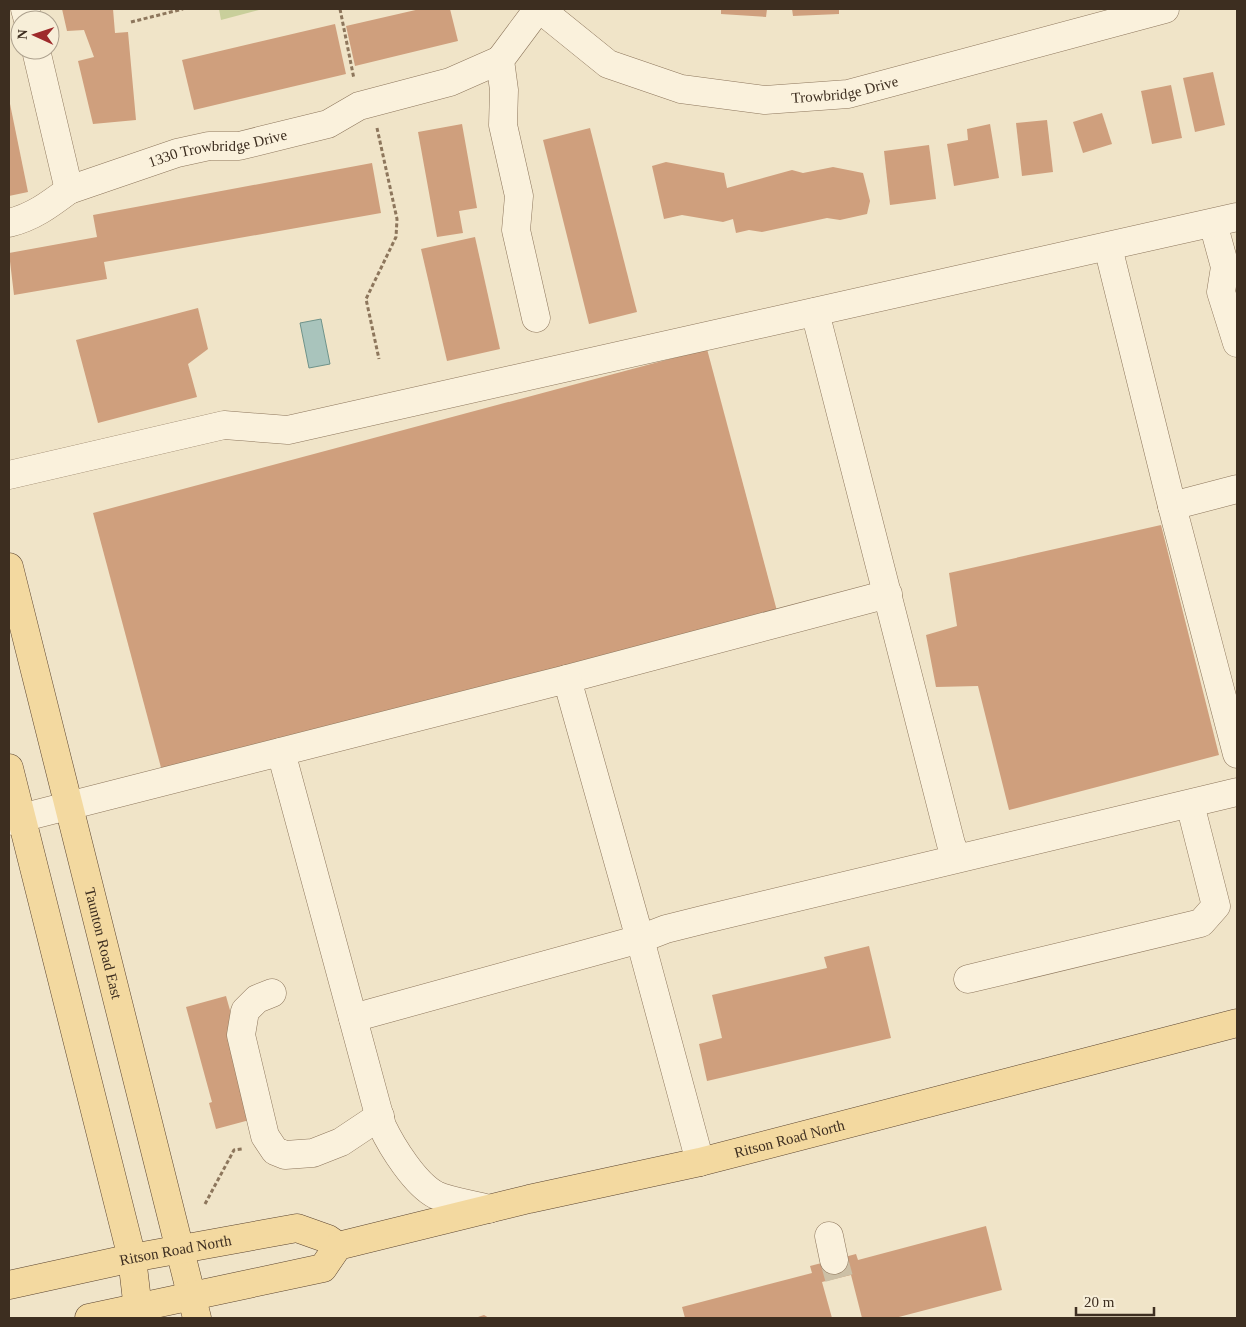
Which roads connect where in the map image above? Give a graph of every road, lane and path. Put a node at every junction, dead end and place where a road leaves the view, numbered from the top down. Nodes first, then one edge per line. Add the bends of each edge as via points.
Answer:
1 (183, 9) edge
2 (340, 9) edge
3 (539, 9) edge
4 (1165, 9) edge
5 (1138, 12) edge
6 (131, 22) dead end
7 (38, 60) edge
8 (500, 60) junction
9 (365, 104) junction
10 (69, 190) junction
11 (1225, 220) edge
12 (9, 223) edge
13 (1108, 247) junction
14 (815, 312) junction
15 (536, 318) dead end
16 (1237, 343) edge
17 (379, 359) dead end
18 (9, 475) edge
19 (1237, 489) edge
20 (1172, 506) junction
21 (9, 566) edge
22 (888, 594) junction
23 (567, 680) junction
24 (281, 752) junction
25 (1237, 754) edge
26 (9, 768) edge
27 (1237, 792) edge
28 (1190, 804) junction
29 (68, 807) junction
30 (15, 819) edge
31 (957, 858) junction
32 (640, 939) junction
33 (968, 979) dead end
34 (272, 992) dead end
35 (353, 1018) junction
36 (1237, 1023) edge
37 (381, 1121) junction
38 (271, 1144) junction
39 (700, 1162) junction
40 (205, 1204) dead end
41 (489, 1209) junction
42 (338, 1246) junction
43 (179, 1249) junction
44 (132, 1258) junction
45 (9, 1285) edge
46 (194, 1308) edge
47 (138, 1313) edge
48 (89, 1318) edge

1 - 6 path
2 - 9 path
3 - 5 street, Trowbridge Drive via 608,64 681,89 765,100 848,94
3 - 8 street, 1330 Trowbridge Drive
4 - 5 street, Trowbridge Drive
7 - 10 street
8 - 9 street, 1330 Trowbridge Drive via 450,82
8 - 15 street via 504,90 503,125 519,196 516,230
9 - 10 street, 1330 Trowbridge Drive via 328,124 239,146 209,146 177,153
9 - 17 path via 398,218 396,237 366,299
10 - 12 street, 1330 Trowbridge Drive via 43,210
11 - 13 street
11 - 16 street via 1226,267 1221,292
13 - 14 street
13 - 20 street
14 - 18 street via 288,430 224,425
14 - 22 street
19 - 20 street
20 - 25 street
21 - 29 main road, Taunton Road East
22 - 23 street
22 - 31 street
23 - 24 street
23 - 32 street
24 - 29 street
24 - 35 street
26 - 30 main road
27 - 28 street
28 - 31 street
28 - 33 street via 1216,906 1201,923
29 - 30 street
29 - 43 main road, Taunton Road East
30 - 44 main road
31 - 32 street via 666,929
32 - 35 street
32 - 39 street
34 - 38 street via 245,1010 241,1035 265,1136
35 - 37 street
36 - 39 main road, Ritson Road North
37 - 38 street via 341,1142 313,1152 285,1155 275,1151
37 - 41 street via 393,1149 435,1194
38 - 40 path via 234,1150
39 - 41 main road, Ritson Road North
41 - 42 main road, Ritson Road North
42 - 43 main road, Ritson Road North via 297,1228
42 - 46 main road via 323,1268
43 - 44 main road, Ritson Road North
43 - 46 main road, Taunton Road East
44 - 45 main road, Ritson Road North
44 - 47 main road
46 - 47 main road
47 - 48 main road

